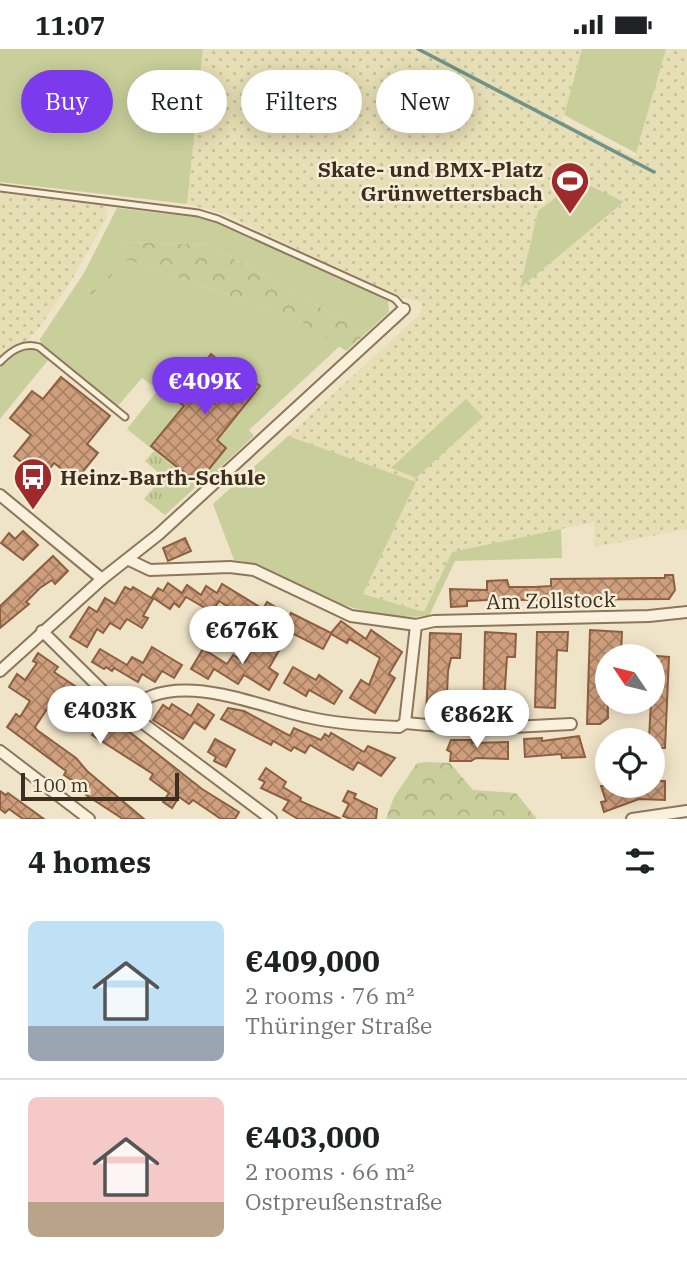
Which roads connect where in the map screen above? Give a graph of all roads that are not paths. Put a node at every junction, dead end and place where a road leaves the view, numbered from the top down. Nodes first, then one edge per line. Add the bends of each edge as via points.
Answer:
1 (0, 188) edge
2 (404, 309) joint
3 (0, 362) edge
4 (125, 417) dead end
5 (0, 495) edge
6 (129, 560) junction
7 (102, 579) junction
8 (687, 612) edge
9 (416, 625) junction
10 (42, 631) junction
11 (0, 671) edge
12 (127, 712) junction
13 (405, 723) junction
14 (571, 724) dead end
15 (0, 751) edge
16 (687, 811) edge
17 (89, 819) edge
18 (271, 819) edge
19 (632, 819) edge

1 - 2 lane via 198,213 395,299
2 - 6 street
3 - 4 lane via 20,347 39,347
5 - 7 street
6 - 7 street
6 - 9 street, Am Zollstock via 150,570 230,567 254,571 351,616
7 - 10 street
8 - 9 street, Am Zollstock
9 - 13 street
10 - 11 street
10 - 12 street
12 - 13 street via 155,695 202,691 351,725 399,727
12 - 18 street
13 - 14 street via 474,729
15 - 17 street
16 - 19 street

